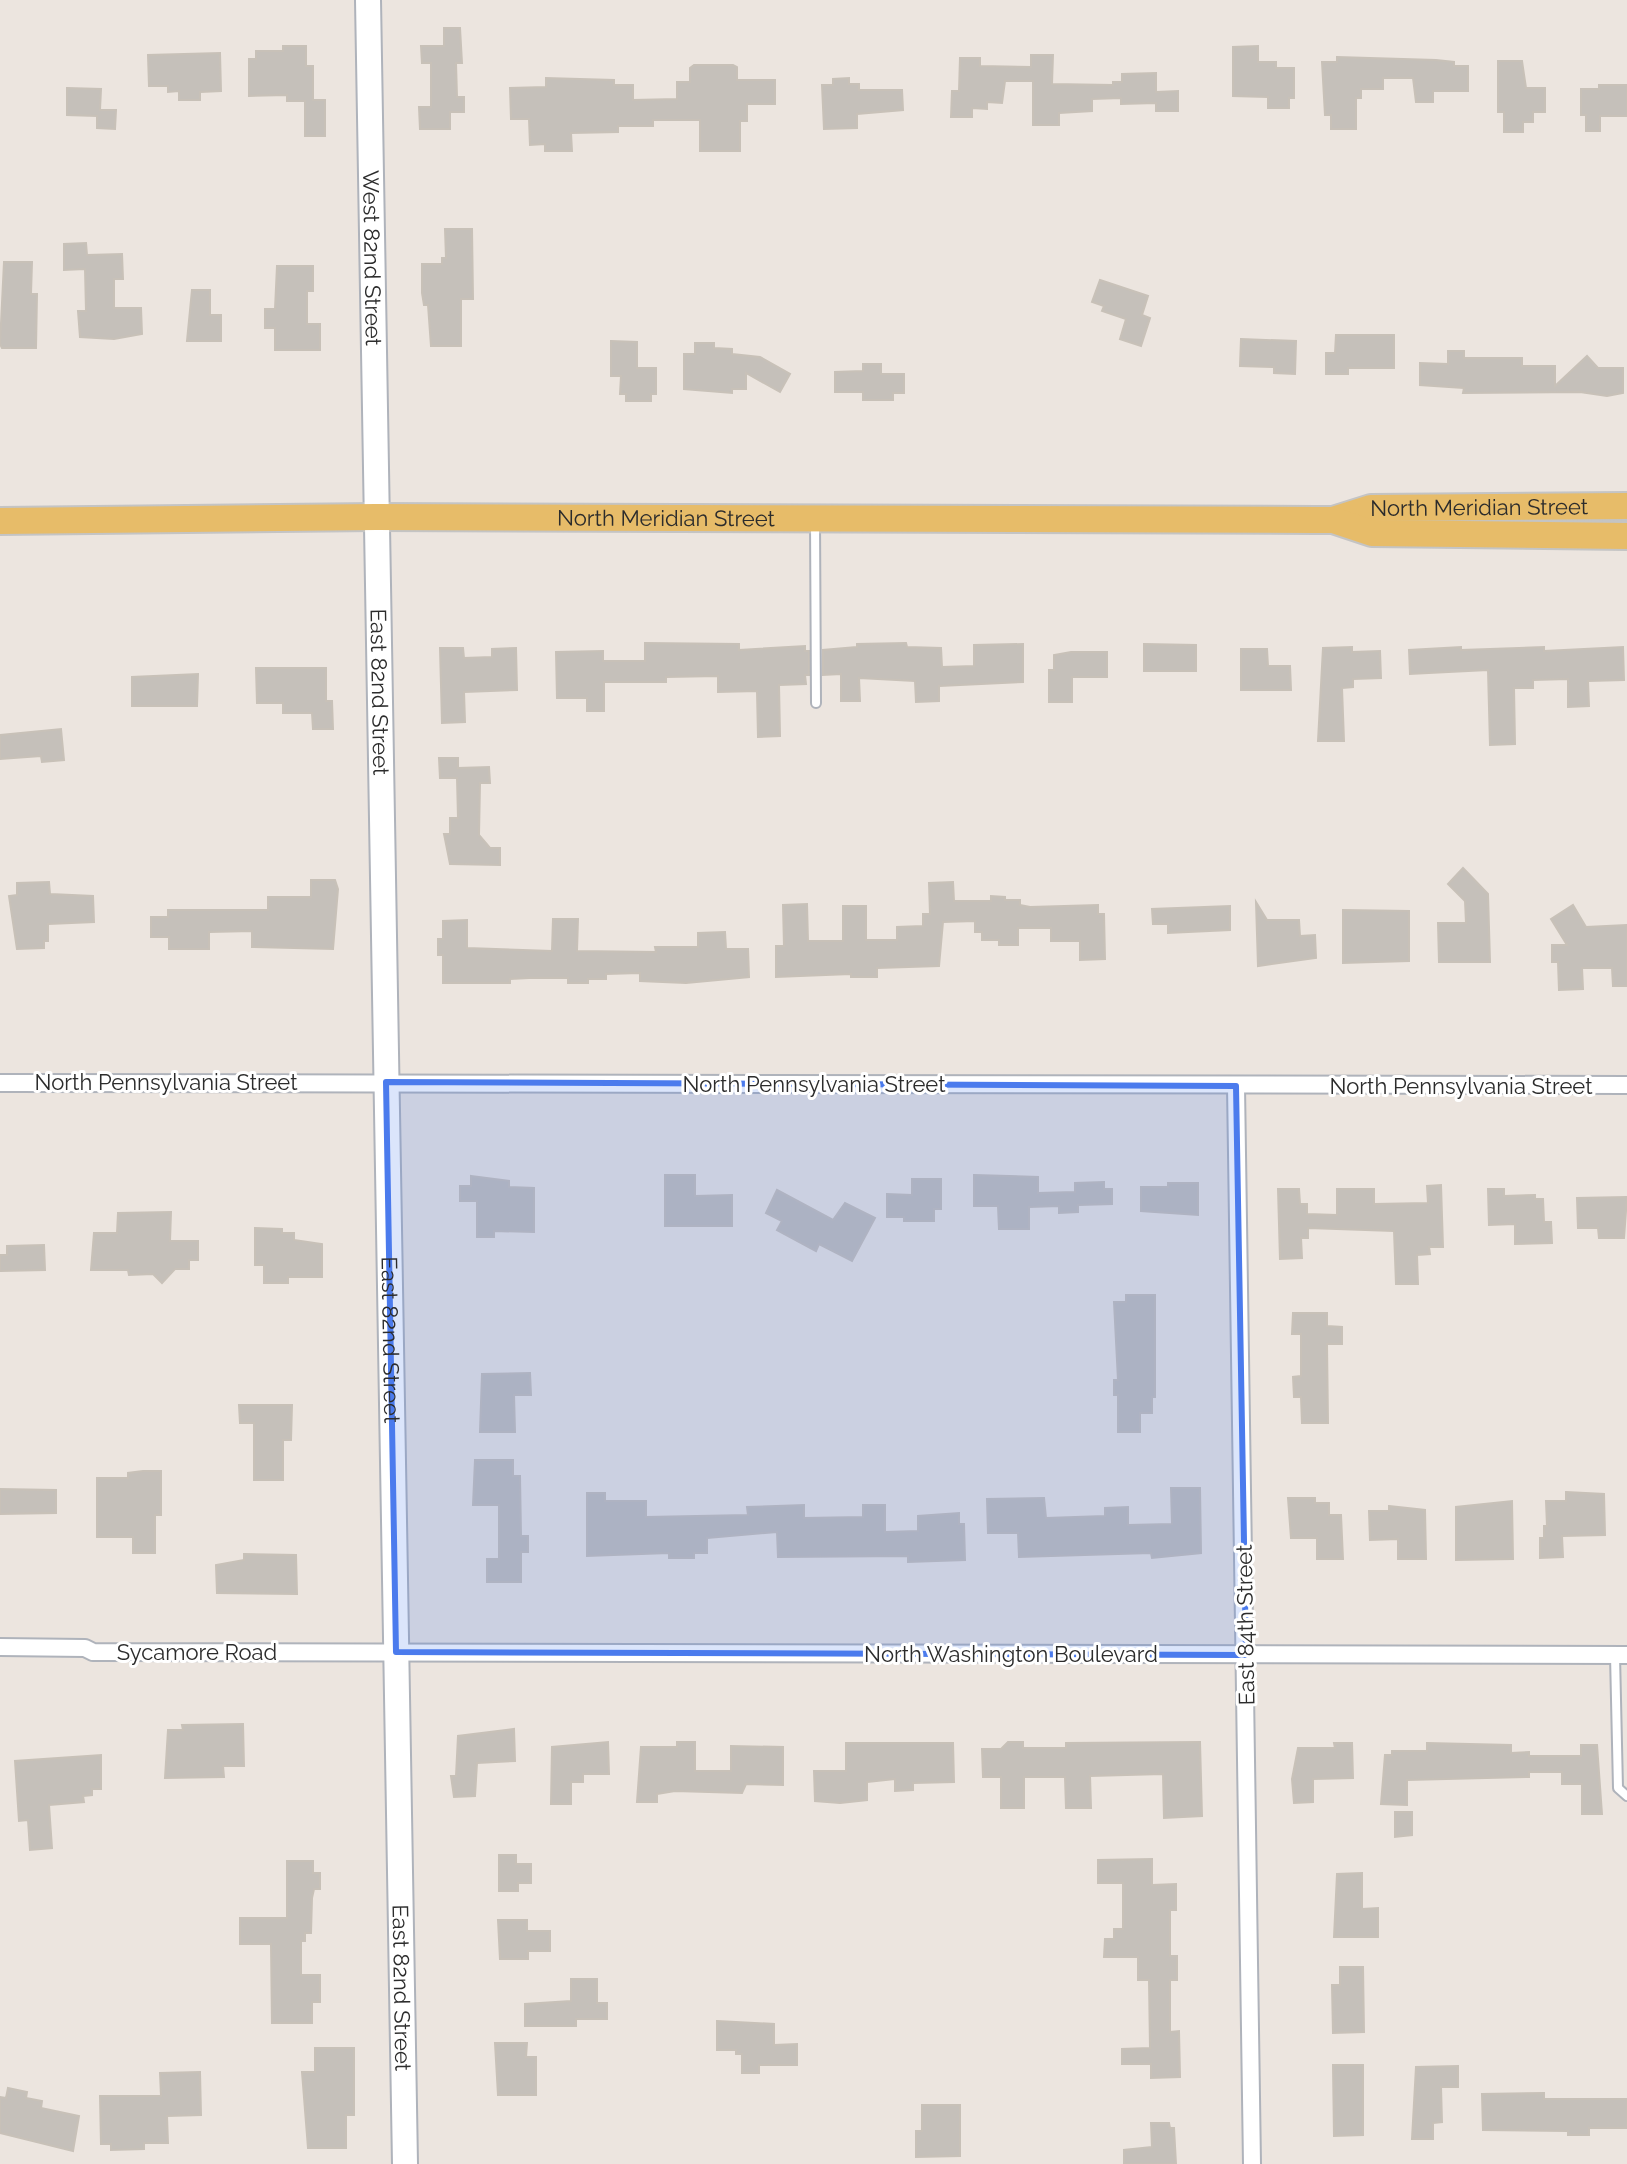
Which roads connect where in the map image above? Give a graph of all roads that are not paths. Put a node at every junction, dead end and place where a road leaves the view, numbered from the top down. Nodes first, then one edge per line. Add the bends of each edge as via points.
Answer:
1 (368, 0) edge
2 (1627, 506) edge
3 (376, 517) junction
4 (815, 520) junction
5 (1333, 520) junction
6 (0, 521) edge
7 (1627, 536) edge
8 (816, 703) dead end
9 (386, 1082) junction
10 (0, 1083) edge
11 (1627, 1085) edge
12 (1236, 1086) junction
13 (0, 1647) edge
14 (396, 1652) junction
15 (1246, 1655) junction
16 (1621, 1655) edge
17 (1627, 1796) edge
18 (405, 2164) edge
19 (1252, 2164) edge

1 - 3 street, West 82nd Street
2 - 5 main road, North Meridian Street via 1371,508
3 - 4 main road, North Meridian Street
3 - 6 main road, North Meridian Street
3 - 9 street, East 82nd Street
4 - 5 main road, North Meridian Street
4 - 8 lane
5 - 7 main road, North Meridian Street via 1372,533
9 - 10 street, North Pennsylvania Street
9 - 12 street, North Pennsylvania Street
9 - 14 street, East 82nd Street
11 - 12 street, North Pennsylvania Street
12 - 15 street, East 84th Street
13 - 14 street, Sycamore Road
14 - 15 street, North Washington Boulevard
14 - 18 street, East 82nd Street
15 - 16 street, North Washington Boulevard
15 - 19 street, East 84th Street
16 - 17 lane via 1618,1788

